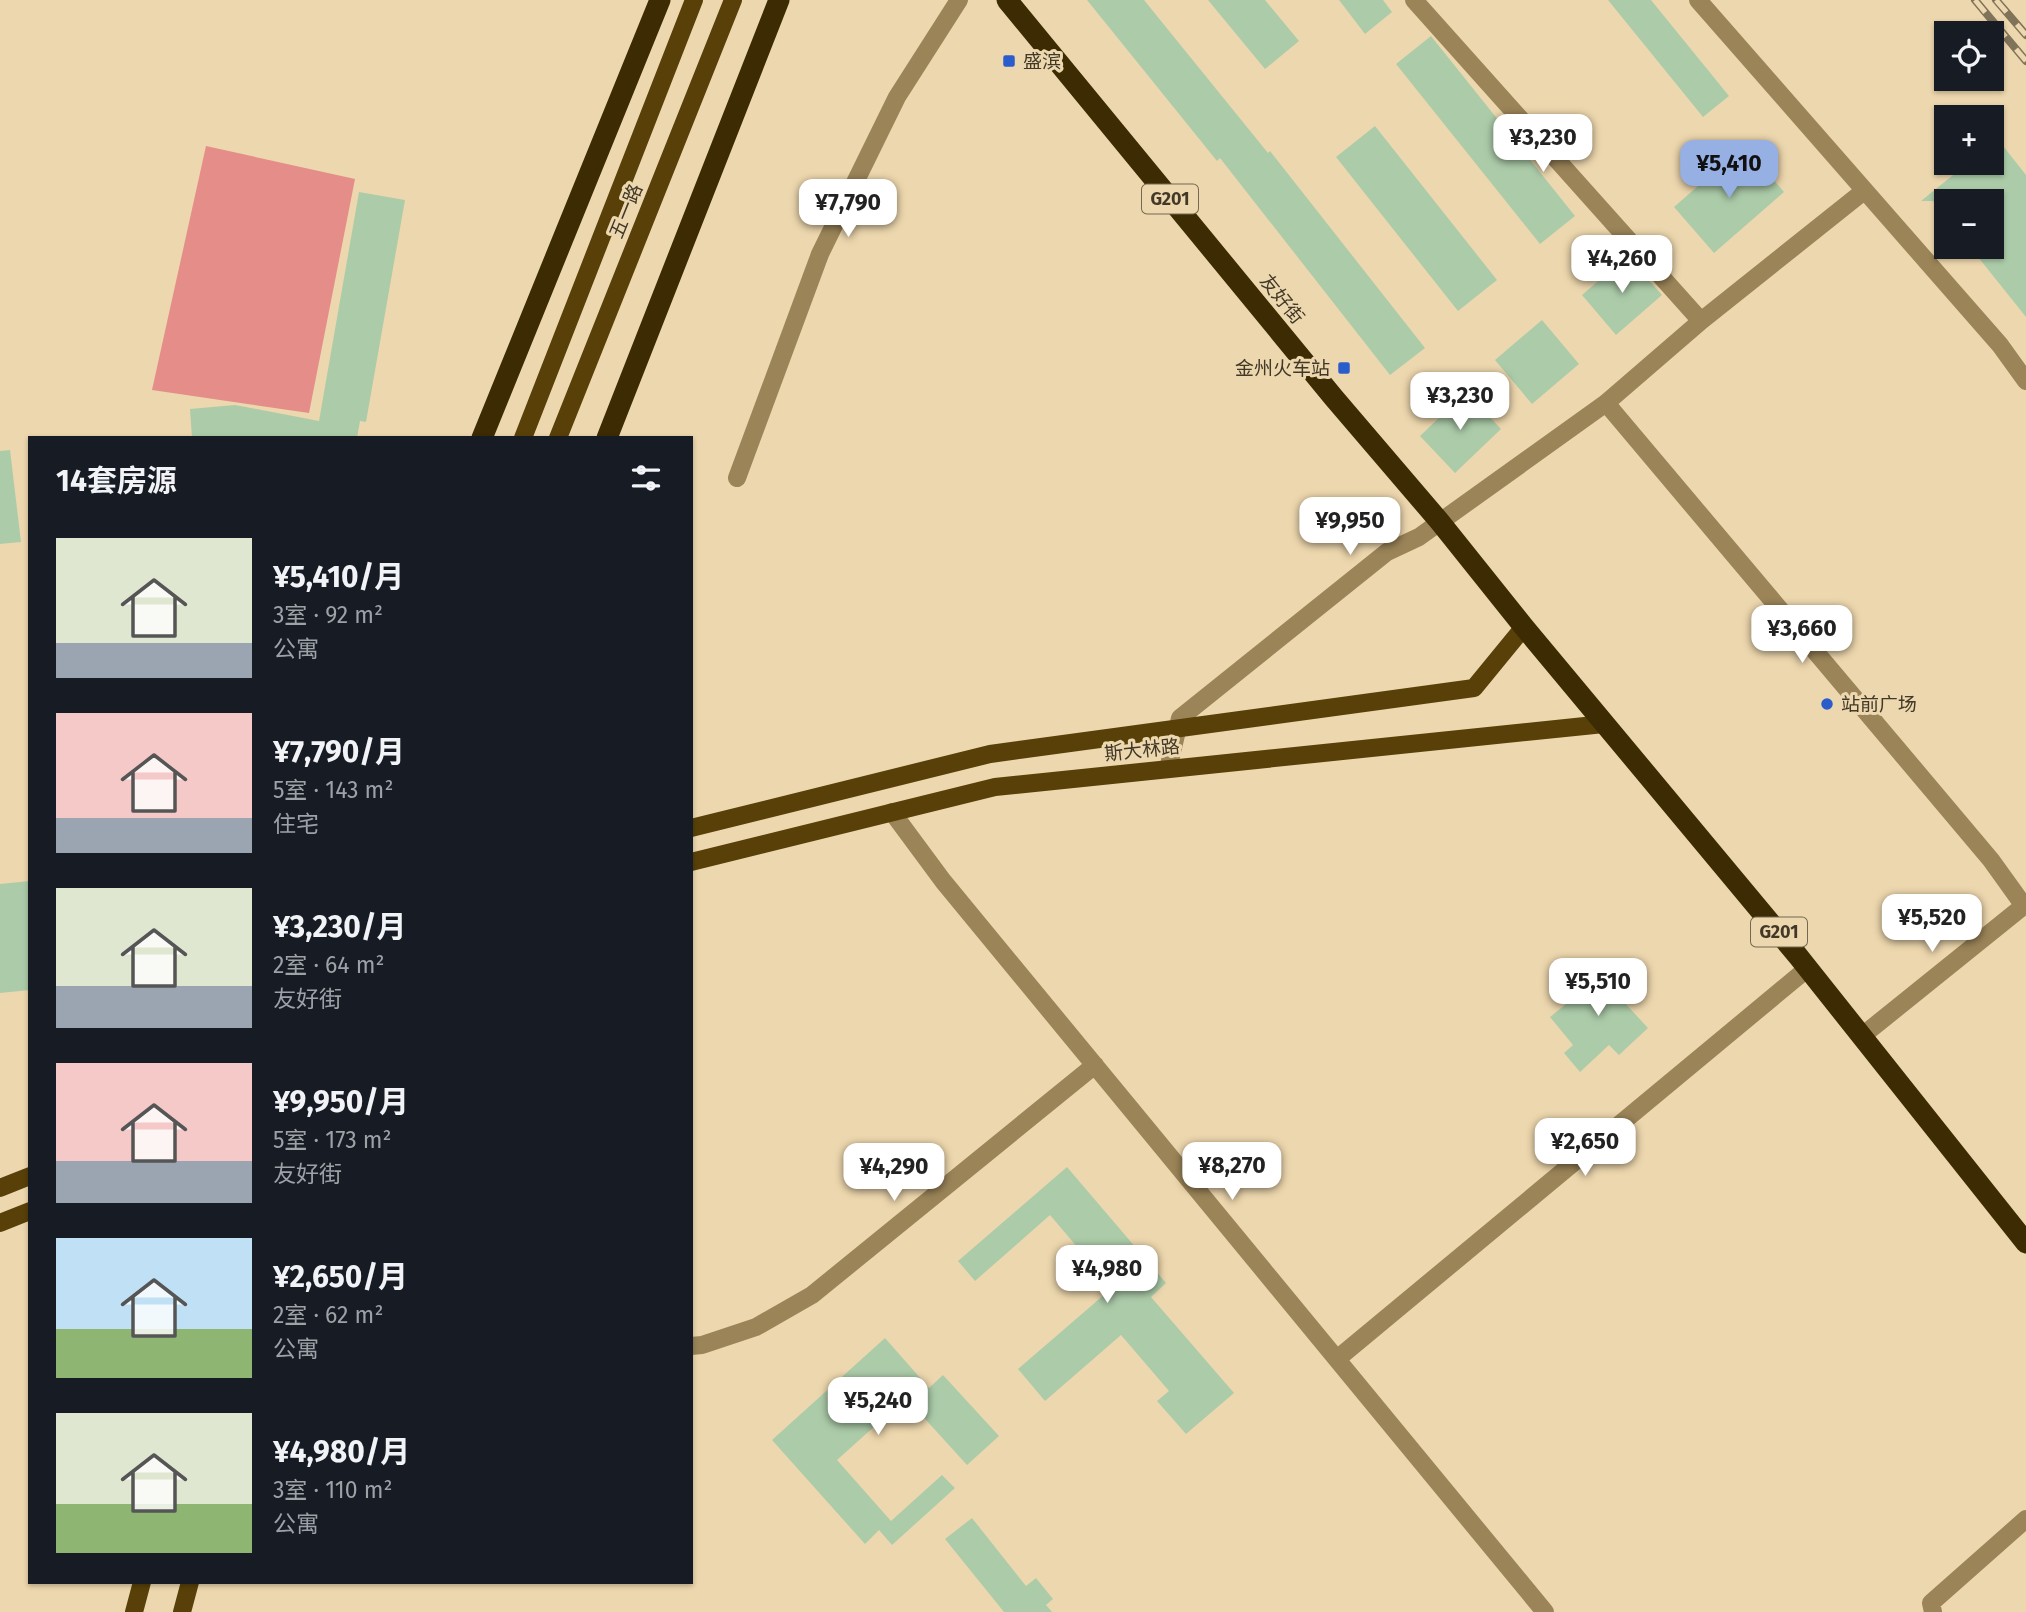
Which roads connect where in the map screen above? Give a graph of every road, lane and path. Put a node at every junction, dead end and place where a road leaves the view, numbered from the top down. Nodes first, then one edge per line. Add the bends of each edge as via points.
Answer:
1 (660, 0) edge
2 (694, 0) edge
3 (733, 0) edge
4 (779, 0) edge
5 (959, 0) edge
6 (1007, 0) edge
7 (1414, 0) edge
8 (1698, 0) edge
9 (1864, 191) junction
10 (1701, 321) junction
11 (2026, 381) edge
12 (1606, 403) junction
13 (483, 436) edge
14 (524, 436) edge
15 (559, 436) edge
16 (608, 436) edge
17 (737, 478) dead end
18 (1440, 522) junction
19 (1524, 627) junction
20 (1604, 724) junction
21 (1177, 729) junction
22 (1168, 769) junction
23 (892, 812) junction
24 (693, 828) edge
25 (693, 862) edge
26 (2025, 905) edge
27 (1808, 968) junction
28 (1862, 1036) junction
29 (1095, 1065) junction
30 (28, 1177) edge
31 (0, 1188) edge
32 (28, 1212) edge
33 (0, 1223) edge
34 (2026, 1243) edge
35 (693, 1346) edge
36 (1337, 1359) junction
37 (2026, 1519) edge
38 (141, 1584) edge
39 (189, 1584) edge
40 (134, 1612) edge
41 (182, 1612) edge
42 (1545, 1612) edge
43 (1933, 1612) edge

1 - 13 highway
2 - 14 main road
3 - 15 main road, 五一路
4 - 16 highway
5 - 17 street via 897,97 820,254
6 - 18 highway, 友好街 / G201
7 - 10 street
8 - 9 street
9 - 10 street
9 - 11 street via 2000,345
10 - 12 street
12 - 18 street
12 - 26 street
18 - 19 highway, 友好街 / G201
18 - 21 street via 1387,552 1180,718
19 - 20 highway, G201
19 - 21 main road, 斯大林路 via 1474,688
20 - 22 main road, 斯大林路
20 - 27 highway, G201
21 - 22 street
21 - 24 main road, 斯大林路 via 990,754
22 - 23 main road, 斯大林路 via 995,787
23 - 25 main road, 斯大林路
23 - 29 street
26 - 28 street
27 - 28 highway, G201
27 - 36 street
28 - 34 highway, G201
29 - 35 street via 813,1295 756,1327
29 - 36 street
30 - 31 main road
32 - 33 main road
36 - 42 street
37 - 43 street via 1931,1603
38 - 40 main road
39 - 41 main road

